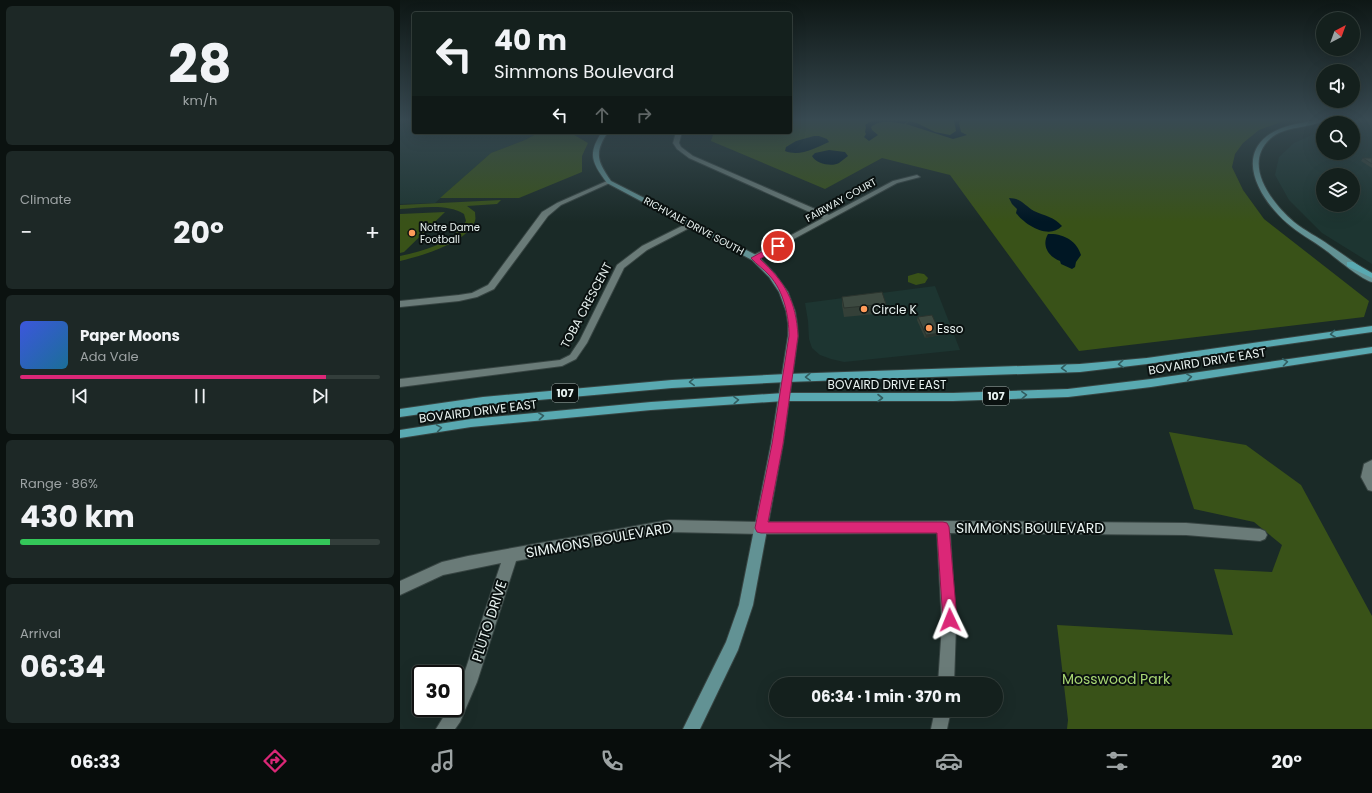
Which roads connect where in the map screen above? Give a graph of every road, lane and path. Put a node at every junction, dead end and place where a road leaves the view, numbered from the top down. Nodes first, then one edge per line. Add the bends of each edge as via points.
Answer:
1 (595, 154) edge
2 (687, 154) edge
3 (1256, 154) edge
4 (917, 177) dead end
5 (609, 182) junction
6 (829, 218) junction
7 (691, 225) junction
8 (755, 258) junction
9 (1350, 264) junction
10 (1372, 276) edge
11 (1372, 279) edge
12 (400, 304) edge
13 (1372, 329) edge
14 (1372, 350) edge
15 (787, 378) junction
16 (400, 383) edge
17 (784, 397) junction
18 (400, 413) edge
19 (400, 434) edge
20 (1372, 465) edge
21 (1372, 486) edge
22 (943, 527) junction
23 (761, 528) junction
24 (1260, 534) dead end
25 (511, 555) junction
26 (400, 588) edge
27 (947, 677) edge
28 (942, 717) edge
29 (444, 729) edge
30 (691, 729) edge
31 (939, 729) edge

1 - 5 street, RICHVALE DRIVE SOUTH via 596,165
2 - 6 street
3 - 9 street via 1254,168 1270,199 1289,220
4 - 6 street, FAIRWAY COURT via 895,182
5 - 7 street, RICHVALE DRIVE SOUTH
5 - 12 street via 573,197 545,214 491,287 474,295 459,298
6 - 8 street, FAIRWAY COURT
7 - 8 street, RICHVALE DRIVE SOUTH
7 - 16 street, TOBA CRESCENT via 628,258 620,267 584,341 573,357 562,363
8 - 15 street, RICHVALE DRIVE SOUTH via 781,286 793,318
9 - 10 main road
9 - 11 street
13 -> 15 main road, BOVAIRD DRIVE EAST / 107 via 1080,368
17 -> 14 main road, BOVAIRD DRIVE EAST / 107 via 953,397 1068,393
15 - 17 street, RICHVALE DRIVE SOUTH
15 -> 18 main road, BOVAIRD DRIVE EAST / 107 via 600,389 483,401
19 -> 17 main road, BOVAIRD DRIVE EAST / 107 via 471,423 643,406
17 - 23 street, RICHVALE DRIVE SOUTH
20 - 21 street via 1368,468 1367,477
22 - 23 street, SIMMONS BOULEVARD
22 - 24 street, SIMMONS BOULEVARD via 1186,529
22 - 27 street via 950,605 950,651
23 - 25 street, SIMMONS BOULEVARD via 669,526
23 - 30 street, RICHVALE DRIVE SOUTH via 746,605 733,645
25 - 26 street, SIMMONS BOULEVARD via 442,569
25 - 29 street, PLUTO DRIVE via 469,682 454,716
28 - 31 street

